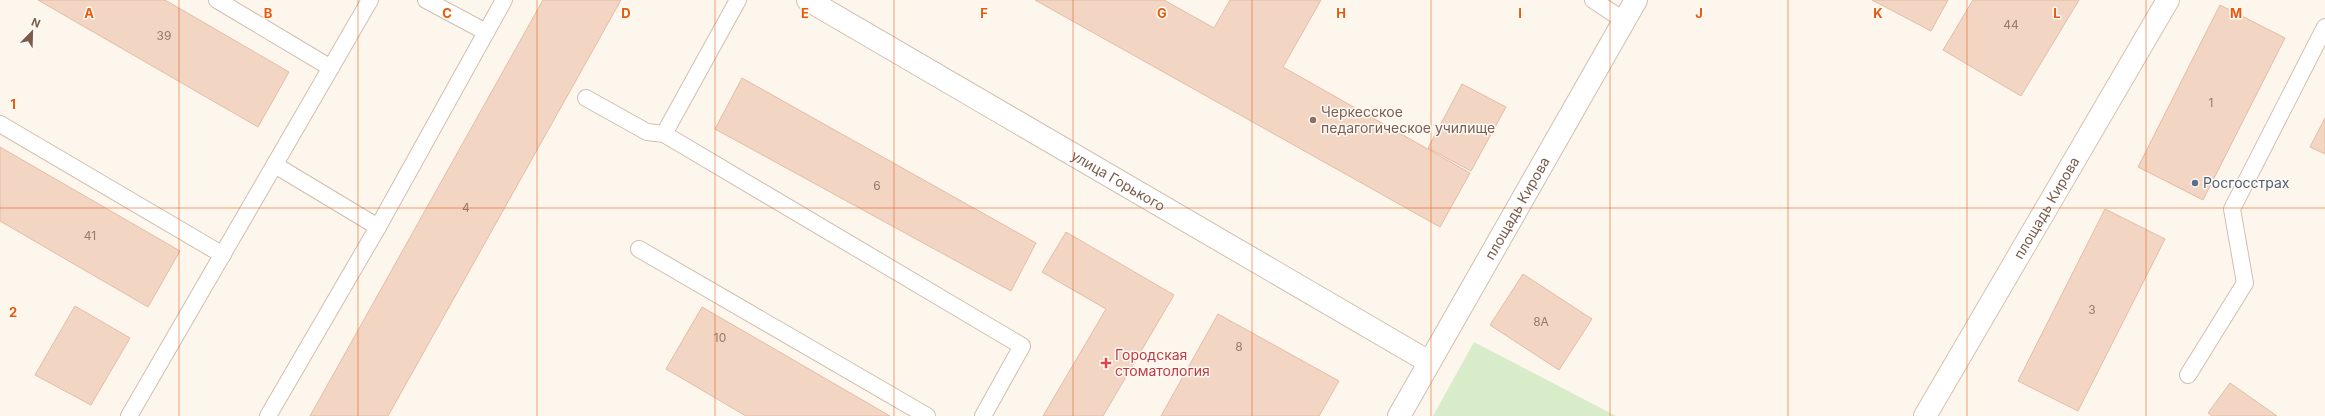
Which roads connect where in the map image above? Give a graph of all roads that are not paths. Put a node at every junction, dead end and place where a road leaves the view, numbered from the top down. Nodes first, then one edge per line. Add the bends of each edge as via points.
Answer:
1 (218, 0) edge
2 (370, 0) edge
3 (426, 0) edge
4 (504, 0) edge
5 (738, 0) edge
6 (808, 0) edge
7 (1593, 0) edge
8 (1636, 0) edge
9 (2168, 0) edge
10 (1625, 20) junction
11 (2325, 27) edge
12 (486, 32) junction
13 (331, 68) junction
14 (586, 98) dead end
15 (0, 124) edge
16 (664, 134) junction
17 (275, 165) junction
18 (378, 227) junction
19 (640, 249) dead end
20 (223, 255) junction
21 (1429, 362) junction
22 (2188, 375) dead end
23 (129, 416) edge
24 (268, 416) edge
25 (927, 416) edge
26 (983, 416) edge
27 (1399, 416) edge
28 (1925, 416) edge

1 - 13 lane
2 - 13 lane
3 - 12 lane
4 - 12 lane
5 - 16 lane
6 - 21 street, улица Горького
7 - 10 lane
8 - 10 street, площадь Кирова
9 - 28 street, площадь Кирова
10 - 21 street, площадь Кирова
11 - 22 lane via 2232,209 2246,283
12 - 18 lane
13 - 17 lane
14 - 16 lane via 647,132
15 - 20 lane
16 - 26 lane via 1022,346
17 - 18 lane
17 - 20 lane
18 - 24 lane
19 - 25 lane
20 - 23 lane
21 - 27 street, площадь Кирова

